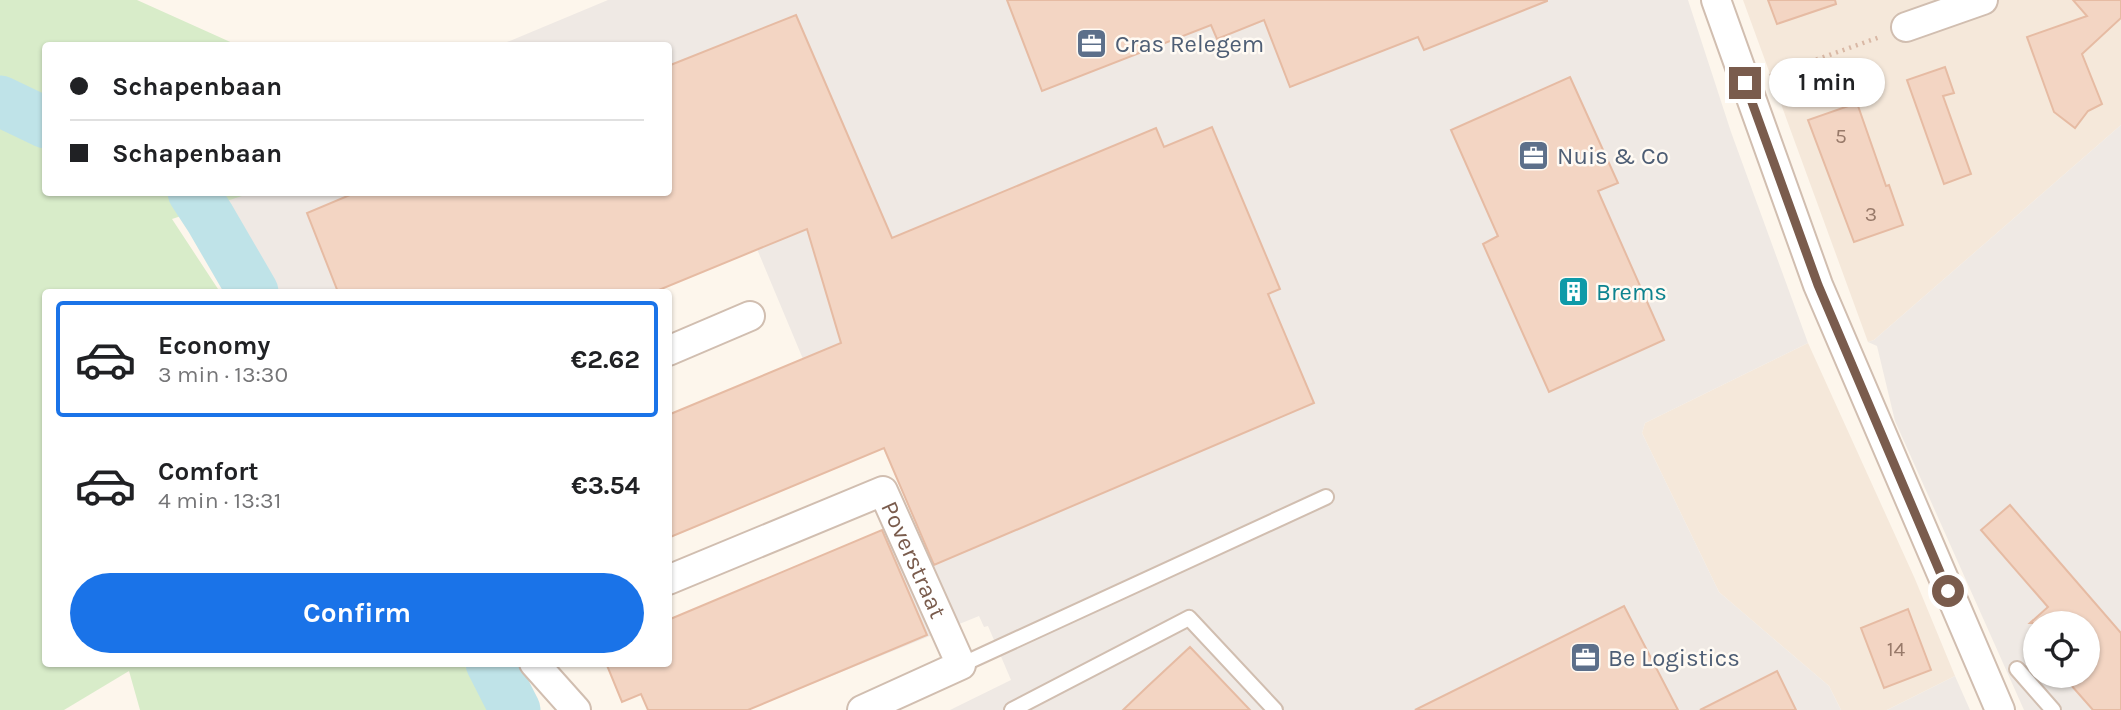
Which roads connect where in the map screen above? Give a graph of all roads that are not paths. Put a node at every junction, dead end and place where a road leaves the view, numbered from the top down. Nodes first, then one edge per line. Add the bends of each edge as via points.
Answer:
1 (1716, 0) edge
2 (1983, 0) edge
3 (1906, 27) road end
4 (750, 316) dead end
5 (672, 349) edge
6 (1326, 497) dead end
7 (672, 578) edge
8 (961, 665) junction
9 (538, 667) edge
10 (2017, 669) dead end
11 (576, 710) edge
12 (862, 710) edge
13 (1012, 710) edge
14 (1275, 710) edge
15 (2000, 710) edge
16 (2053, 710) edge

1 - 15 street via 1818,285
2 - 3 street
4 - 5 street
6 - 8 lane
7 - 8 street, Poverstraat via 883,491
8 - 12 street
9 - 11 street
10 - 16 lane
13 - 14 lane via 1189,618

